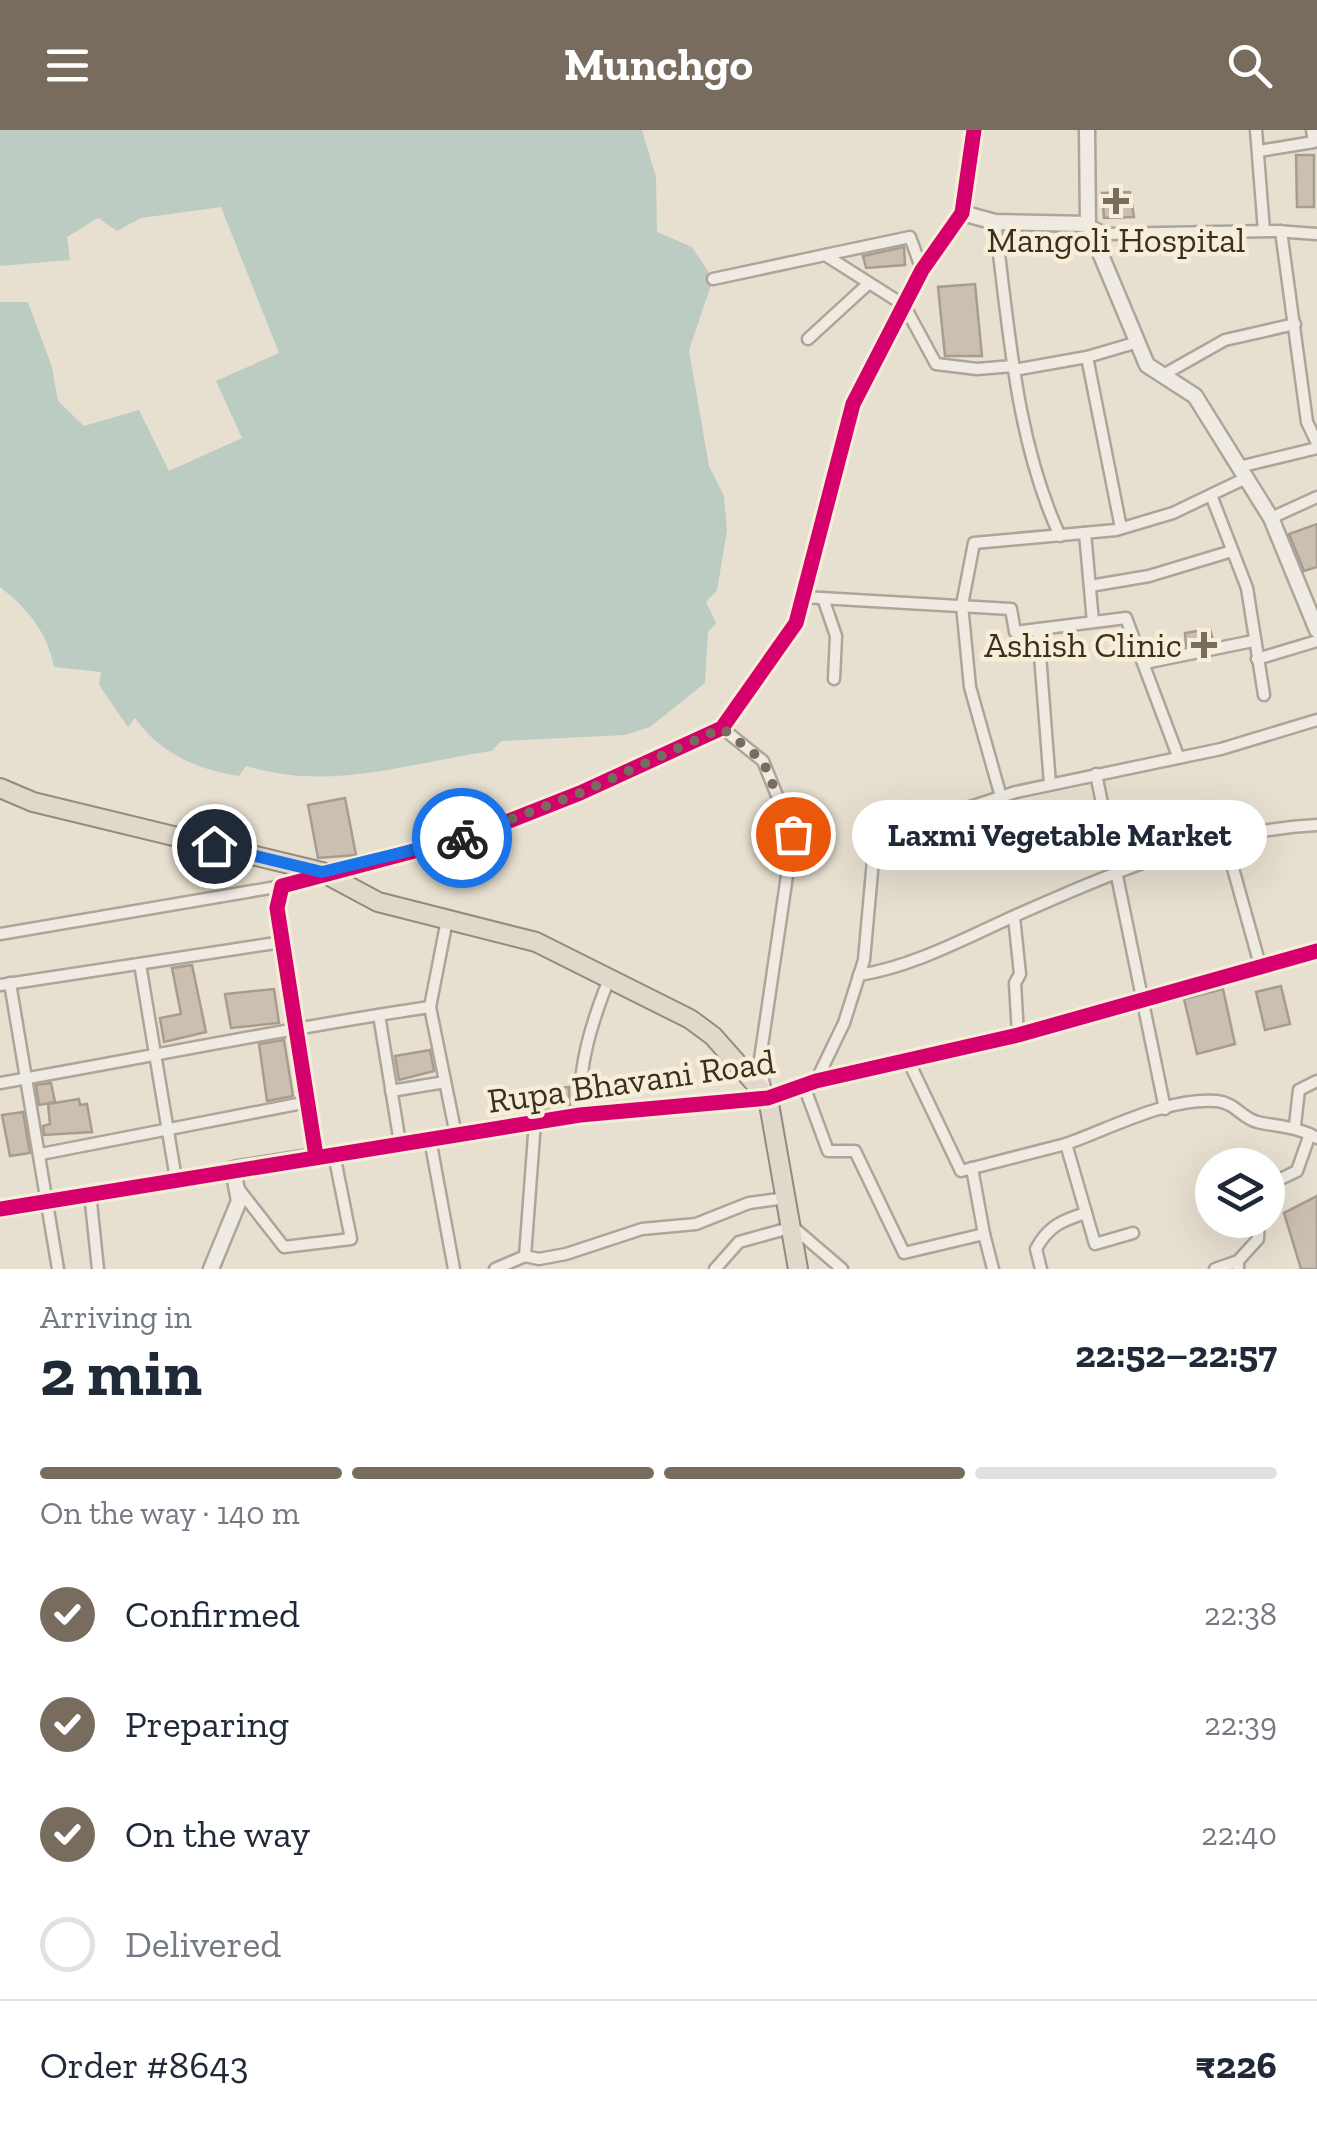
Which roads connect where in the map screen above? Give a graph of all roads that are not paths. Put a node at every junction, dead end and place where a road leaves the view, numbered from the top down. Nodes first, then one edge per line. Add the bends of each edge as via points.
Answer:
1 (974, 130) edge
2 (1088, 130) edge
3 (1256, 130) edge
4 (1312, 130) edge
5 (1259, 151) junction
6 (962, 214) junction
7 (995, 222) junction
8 (1088, 224) junction
9 (1264, 231) junction
10 (1281, 231) junction
11 (1317, 234) edge
12 (825, 255) junction
13 (922, 270) junction
14 (713, 279) dead end
15 (868, 284) junction
16 (904, 305) junction
17 (1295, 324) junction
18 (808, 339) dead end
19 (1138, 342) junction
20 (1087, 357) junction
21 (1013, 368) junction
22 (1163, 375) junction
23 (1317, 446) edge
24 (1242, 472) junction
25 (1211, 495) junction
26 (1317, 497) edge
27 (1270, 518) junction
28 (1121, 528) junction
29 (1085, 533) junction
30 (1060, 536) junction
31 (1232, 551) junction
32 (1090, 586) junction
33 (803, 598) junction
34 (822, 598) junction
35 (962, 606) junction
36 (1094, 622) junction
37 (1038, 629) junction
38 (1317, 630) edge
39 (1317, 641) edge
40 (1254, 642) junction
41 (1257, 660) junction
42 (1144, 662) junction
43 (834, 678) dead end
44 (1264, 695) dead end
45 (1317, 720) edge
46 (722, 728) junction
47 (1178, 756) junction
48 (1096, 774) junction
49 (1050, 784) junction
50 (0, 788) edge
51 (1001, 797) junction
52 (1317, 824) edge
53 (1224, 836) junction
54 (1116, 871) junction
55 (322, 872) junction
56 (282, 886) junction
57 (1014, 917) junction
58 (448, 920) junction
59 (0, 934) edge
60 (282, 942) junction
61 (1317, 951) edge
62 (140, 964) junction
63 (1260, 965) junction
64 (859, 975) junction
65 (609, 979) junction
66 (5, 984) edge
67 (1144, 998) junction
68 (430, 1007) junction
69 (379, 1014) junction
70 (297, 1026) junction
71 (1018, 1035) junction
72 (159, 1056) junction
73 (908, 1060) junction
74 (28, 1079) junction
75 (1317, 1081) edge
76 (446, 1082) junction
77 (0, 1084) edge
78 (810, 1084) junction
79 (391, 1091) junction
80 (768, 1098) junction
81 (308, 1102) junction
82 (1165, 1109) junction
83 (580, 1115) junction
84 (535, 1122) junction
85 (1295, 1125) junction
86 (171, 1128) junction
87 (456, 1134) junction
88 (1314, 1136) edge
89 (430, 1138) junction
90 (400, 1143) junction
91 (1066, 1144) junction
92 (41, 1154) junction
93 (334, 1154) junction
94 (316, 1156) junction
95 (972, 1168) junction
96 (233, 1176) junction
97 (1285, 1177) edge
98 (176, 1179) junction
99 (90, 1193) junction
100 (787, 1198) junction
101 (50, 1200) junction
102 (0, 1208) edge
103 (1086, 1213) junction
104 (793, 1228) junction
105 (1133, 1233) dead end
106 (984, 1234) junction
107 (1258, 1238) edge
108 (525, 1256) junction
109 (539, 1264) edge
110 (216, 1265) edge
111 (1238, 1265) edge
112 (58, 1269) edge
113 (98, 1269) edge
114 (454, 1269) edge
115 (496, 1269) edge
116 (715, 1269) edge
117 (798, 1269) edge
118 (842, 1269) edge
119 (993, 1269) edge
120 (1041, 1269) edge
121 (1216, 1269) edge

1 - 6 street
2 - 8 street
3 - 5 street
4 - 5 street via 1314,142
5 - 9 street
6 - 7 street
6 - 13 street
7 - 8 street
7 - 21 street
8 - 9 street via 1106,234
8 - 19 street
9 - 10 street
10 - 11 street
10 - 17 street
12 - 13 street via 910,237
12 - 14 street
12 - 15 street
13 - 16 street
15 - 16 street
15 - 18 street
16 - 21 street via 936,364
16 - 33 street via 852,404
17 - 22 street via 1225,340
17 - 23 street via 1306,422
19 - 20 street
19 - 22 street via 1147,365
20 - 21 street
20 - 28 street
21 - 30 street via 1045,503
22 - 24 street via 1195,396
23 - 24 street
24 - 25 street
24 - 27 street
25 - 28 street
25 - 31 street
26 - 27 street
27 - 38 street
28 - 29 street
29 - 30 street
29 - 32 street
30 - 35 street via 974,544
31 - 32 street
31 - 40 street via 1247,588
32 - 36 street
33 - 34 street
33 - 46 street via 796,623
34 - 35 street
34 - 43 street via 836,636
35 - 37 street via 1011,609 1015,632
35 - 51 street via 970,687
36 - 37 street
36 - 42 street via 1126,618
37 - 49 street
39 - 41 street
40 - 41 street
40 - 42 street
41 - 44 street
42 - 47 street
45 - 47 street
46 - 55 street via 471,836
46 - 80 street via 763,761 793,834 759,1066
47 - 48 street
48 - 49 street
48 - 54 street
49 - 51 street
50 - 55 highway
51 - 64 street via 875,838
52 - 53 street
53 - 54 street
53 - 63 street
54 - 57 street
54 - 67 street
55 - 56 street
55 - 58 highway via 378,902
56 - 59 street
56 - 60 street via 276,908
57 - 64 street
57 - 71 street
58 - 65 highway via 536,942
58 - 68 street
60 - 62 street
60 - 70 street
61 - 63 street, Rupa Bhavani Road
62 - 66 street
62 - 72 street
63 - 67 street, Rupa Bhavani Road
64 - 78 street via 844,1023
65 - 80 highway via 714,1036
65 - 83 street via 579,1079
66 - 74 street
67 - 71 street, Rupa Bhavani Road
67 - 82 street
68 - 69 street
68 - 76 street
69 - 70 street
69 - 79 street
70 - 72 street
70 - 81 street
71 - 73 street, Rupa Bhavani Road
72 - 74 street
72 - 86 street
73 - 78 street, Rupa Bhavani Road
73 - 95 street via 961,1171
74 - 77 street
74 - 92 street
75 - 85 street via 1299,1090
76 - 79 street
76 - 87 street
78 - 80 street, Rupa Bhavani Road
78 - 106 street via 828,1151 856,1151 904,1254
79 - 90 street
80 - 83 street, Rupa Bhavani Road
80 - 100 highway
81 - 86 street
81 - 94 street
82 - 85 street via 1214,1101 1234,1105 1253,1122
82 - 91 street
83 - 84 street, Rupa Bhavani Road
84 - 87 street, Rupa Bhavani Road
84 - 108 street
85 - 88 street
86 - 92 street
86 - 98 street
87 - 89 street, Rupa Bhavani Road
88 - 97 street via 1298,1171
89 - 90 street, Rupa Bhavani Road
89 - 114 street
90 - 93 street, Rupa Bhavani Road
91 - 95 street
91 - 103 street
92 - 101 street
93 - 94 street, Rupa Bhavani Road
93 - 96 street via 351,1240 284,1248
94 - 96 street, Rupa Bhavani Road
95 - 106 street
96 - 98 street, Rupa Bhavani Road
96 - 110 street via 239,1201
98 - 99 street, Rupa Bhavani Road
99 - 101 street, Rupa Bhavani Road
99 - 113 street
100 - 104 highway
100 - 109 street via 749,1203 696,1224 642,1230
101 - 102 street, Rupa Bhavani Road
101 - 112 street
103 - 105 street via 1095,1244
103 - 120 street via 1057,1222 1040,1240
104 - 116 street via 739,1242
104 - 117 highway
104 - 118 street
106 - 119 street
107 - 111 street
108 - 109 street
108 - 115 street
111 - 121 street

